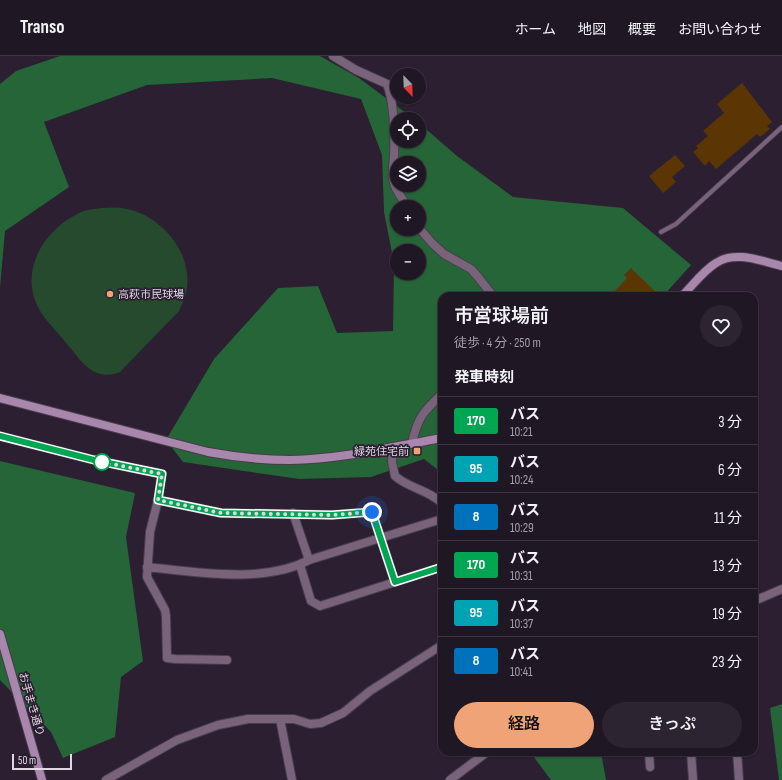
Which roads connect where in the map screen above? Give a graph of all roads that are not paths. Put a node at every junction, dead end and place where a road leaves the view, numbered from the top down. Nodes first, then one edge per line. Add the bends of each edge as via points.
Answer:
1 (333, 56) edge
2 (782, 127) edge
3 (403, 200) edge
4 (661, 232) dead end
5 (426, 236) edge
6 (782, 266) edge
7 (490, 292) edge
8 (686, 292) edge
9 (0, 398) edge
10 (438, 398) edge
11 (0, 436) edge
12 (438, 439) edge
13 (412, 444) junction
14 (393, 447) junction
15 (158, 500) junction
16 (438, 500) edge
17 (293, 513) junction
18 (438, 520) edge
19 (380, 537) junction
20 (310, 560) junction
21 (300, 565) junction
22 (147, 567) junction
23 (438, 568) edge
24 (395, 582) junction
25 (782, 589) edge
26 (758, 599) edge
27 (0, 634) edge
28 (438, 650) edge
29 (227, 660) dead end
30 (280, 719) junction
31 (483, 756) edge
32 (649, 756) edge
33 (691, 756) edge
34 (737, 756) edge
35 (650, 767) dead end
36 (42, 780) edge
37 (106, 780) edge
38 (292, 780) edge
39 (450, 780) edge
40 (693, 780) edge
41 (739, 780) edge

1 - 3 street via 387,84 392,104 394,134 392,176
2 - 4 lane via 676,224
5 - 7 street via 444,254 471,269
6 - 8 street via 743,257 724,259 715,263
9 - 14 street via 235,457 292,460 357,454
10 - 13 street via 421,416
11 - 15 street via 162,474
12 - 13 street
13 - 14 street
14 - 16 street via 392,462 395,476
15 - 17 street via 221,513
15 - 22 street via 150,532
17 - 19 street via 332,515 372,512
17 - 20 street
18 - 19 street
19 - 20 street
19 - 24 street
20 - 21 street
21 - 22 street via 266,573 223,574
21 - 24 street via 311,601 320,606
22 - 29 street via 147,577 165,610 167,658
23 - 24 street
25 - 26 street
27 - 36 street, お手まき通り
28 - 30 street via 370,691 343,713 310,724 294,719
30 - 37 street via 248,719 218,725 177,740
30 - 38 street
31 - 39 street
32 - 35 street
33 - 40 street
34 - 41 street

